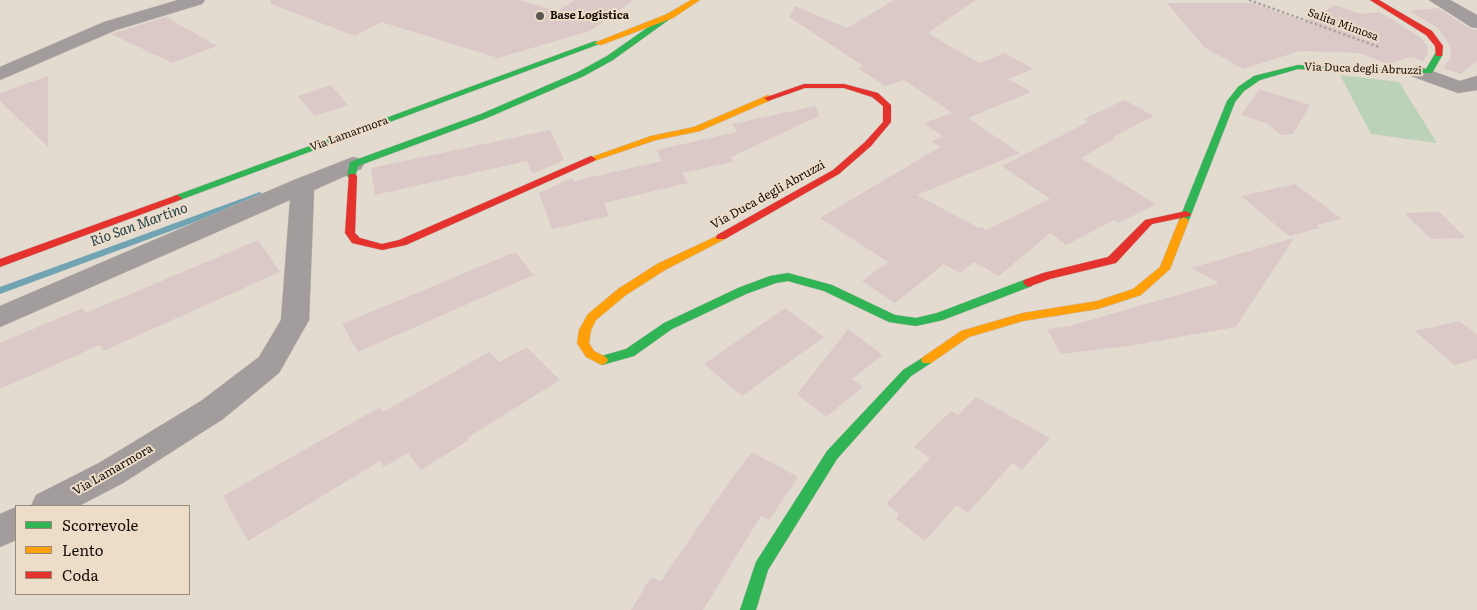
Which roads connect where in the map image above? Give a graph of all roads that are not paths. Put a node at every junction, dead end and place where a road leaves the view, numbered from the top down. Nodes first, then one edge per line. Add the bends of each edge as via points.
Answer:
1 (140, 0) edge
2 (196, 0) edge
3 (696, 0) edge
4 (1374, 0) edge
5 (1438, 0) edge
6 (670, 16) junction
7 (1477, 23) edge
8 (570, 54) junction
9 (0, 66) edge
10 (531, 68) junction
11 (591, 69) junction
12 (1424, 72) junction
13 (0, 74) edge
14 (562, 80) junction
15 (1477, 82) edge
16 (353, 164) junction
17 (302, 186) junction
18 (1186, 214) junction
19 (0, 263) edge
20 (0, 317) edge
21 (50, 505) edge
22 (15, 524) edge
23 (0, 532) edge
24 (748, 610) edge

1 - 9 street
2 - 13 street via 110,26
3 - 6 street, Via Lamarmora
4 - 12 street, Via Duca degli Abruzzi via 1429,34 1439,46 1439,56
5 - 7 street
6 - 8 street, Via Lamarmora
6 - 11 street
8 - 10 street, Via Lamarmora
8 - 11 street via 592,61
8 - 14 street
10 - 14 street via 555,69
10 - 19 street, Via Lamarmora
11 - 14 street
12 - 15 street via 1458,87
12 - 18 street, Via Duca degli Abruzzi via 1298,67 1257,78 1240,89 1231,101
14 - 16 street via 484,116
16 - 17 street
16 - 18 street, Via Duca degli Abruzzi via 350,233 356,241 382,247 402,243 593,158 654,138 697,129 780,92 804,86 844,86 875,95 887,105 887,122 836,172 662,267 622,292 592,317 583,343 590,354 601,360 630,353 668,326 742,291 788,277 828,288 892,319 916,322 939,317 1047,276 1112,260 1149,222
17 - 20 street
17 - 21 street, Via Lamarmora via 295,320 269,364 212,410 111,473
18 - 24 street, Via Duca degli Abruzzi via 1165,269 1137,292 1098,306 1023,317 965,334 907,373 832,455 761,567
22 - 23 street

